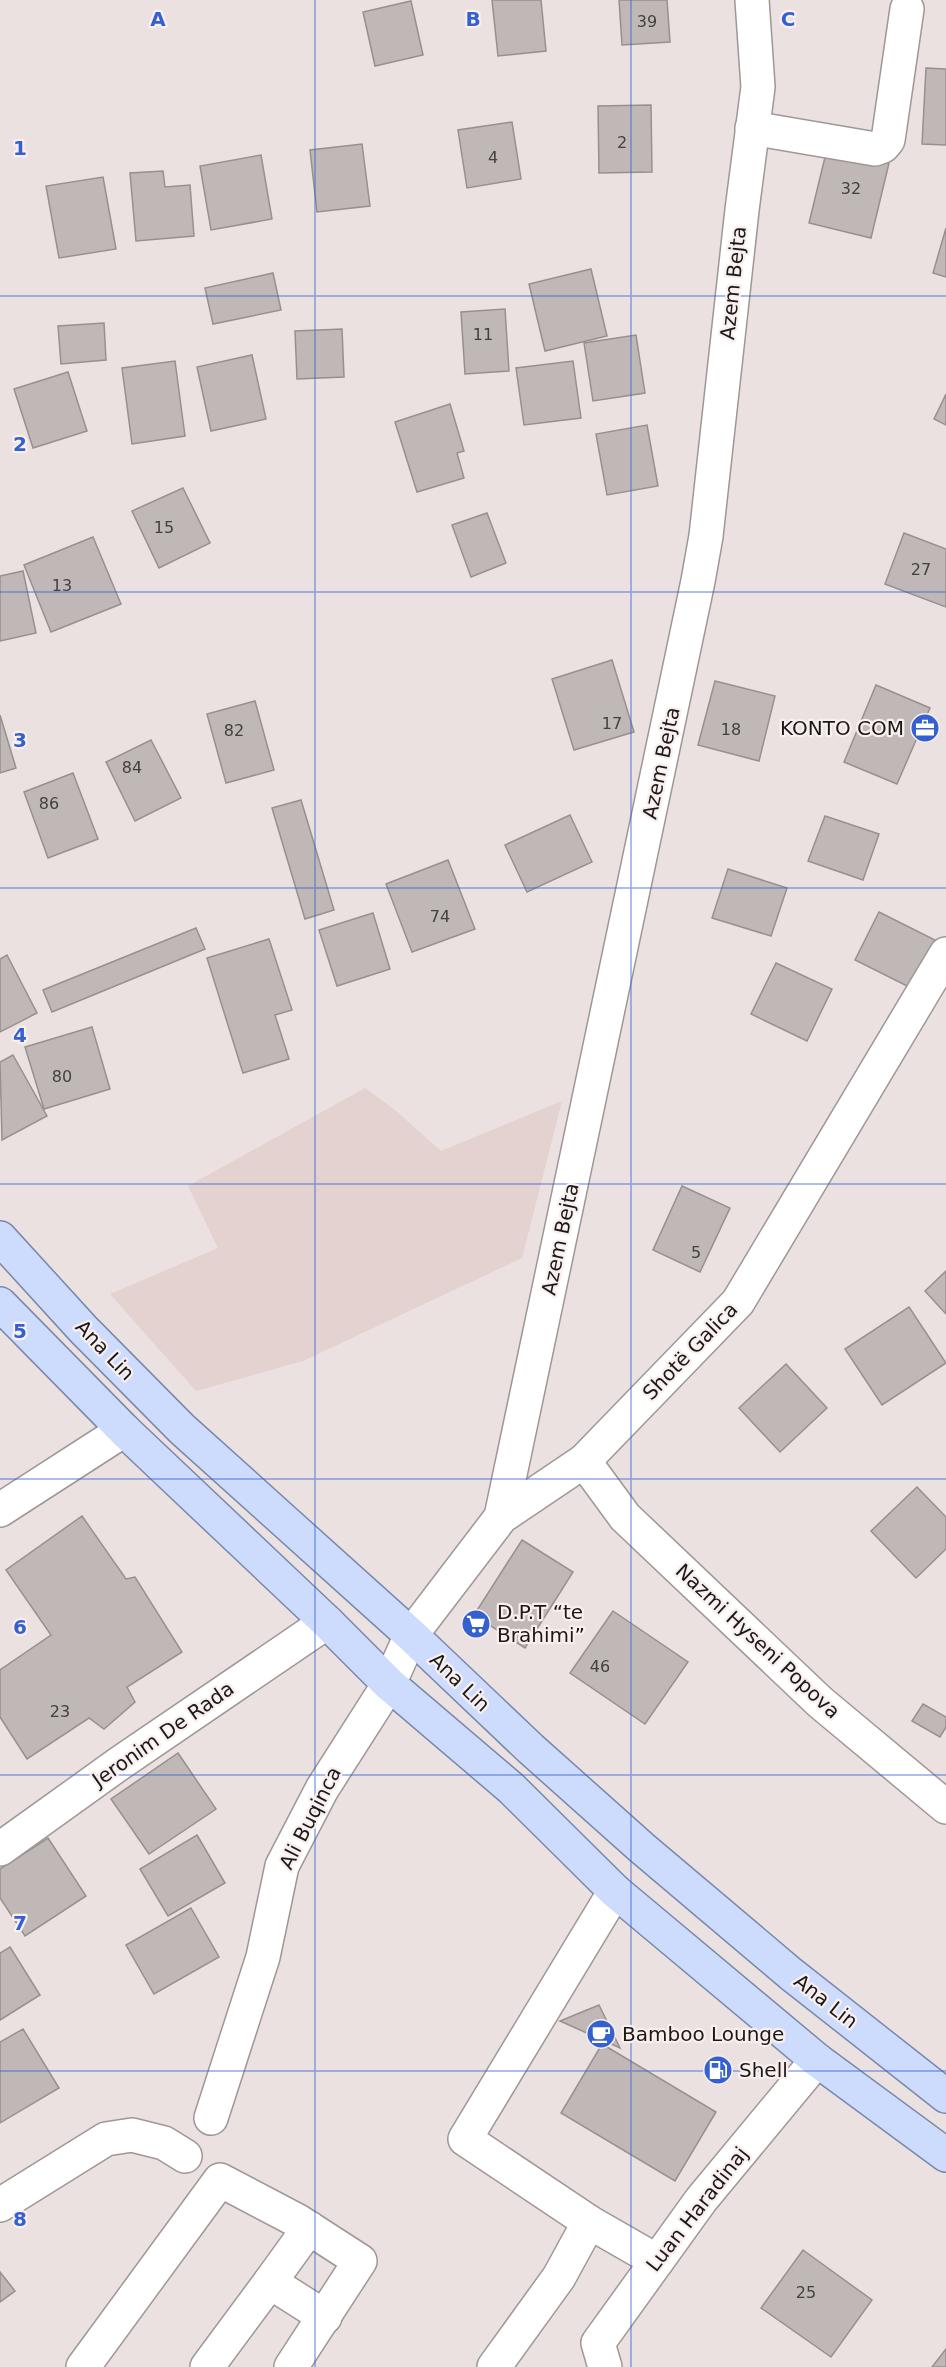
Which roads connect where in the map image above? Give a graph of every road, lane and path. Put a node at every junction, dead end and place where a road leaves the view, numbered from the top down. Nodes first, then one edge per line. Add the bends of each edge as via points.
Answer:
1 (752, 0) edge
2 (907, 9) dead end
3 (752, 128) junction
4 (946, 954) edge
5 (0, 1238) edge
6 (0, 1304) edge
7 (124, 1430) junction
8 (584, 1461) junction
9 (0, 1510) edge
10 (501, 1517) junction
11 (327, 1622) junction
12 (411, 1635) junction
13 (389, 1684) junction
14 (946, 1807) edge
15 (0, 1849) edge
16 (615, 1891) junction
17 (817, 2060) junction
18 (946, 2096) edge
19 (211, 2118) dead end
20 (946, 2155) edge
21 (185, 2156) dead end
22 (0, 2205) edge
23 (589, 2222) junction
24 (309, 2228) junction
25 (657, 2261) junction
26 (270, 2282) junction
27 (325, 2317) junction
28 (83, 2367) edge
29 (207, 2367) edge
30 (291, 2367) edge
31 (494, 2367) edge
32 (605, 2367) edge

1 - 3 street, Azem Bejta via 758,87
2 - 3 street via 888,140 883,146 875,148
3 - 10 street, Azem Bejta via 698,581
4 - 8 street, Shotë Galica via 738,1302
5 - 12 main road, Ana Lin via 182,1429
6 - 7 main road
7 - 9 street
7 - 11 main road
8 - 10 street, Shotë Galica
8 - 14 street, Nazmi Hyseni Popova via 625,1517 820,1702
10 - 12 street, Shotë Galica
11 - 13 main road
11 - 15 street, Jeronim De Rada
12 - 13 street, Ali Buqinca
12 - 18 main road, Ana Lin via 642,1848
13 - 16 main road via 511,1788
13 - 19 street, Ali Buqinca via 322,1789 282,1866 263,1956
16 - 17 main road
16 - 23 street via 465,2139
17 - 20 main road
17 - 25 street, Luan Haradinaj via 701,2200
21 - 22 street via 164,2143 132,2135 106,2139
23 - 25 street
23 - 31 street via 559,2277
24 - 26 street
24 - 27 street via 360,2261
24 - 28 street via 220,2180
25 - 32 street, Luan Haradinaj via 598,2343
26 - 27 street
26 - 29 street
27 - 30 street

